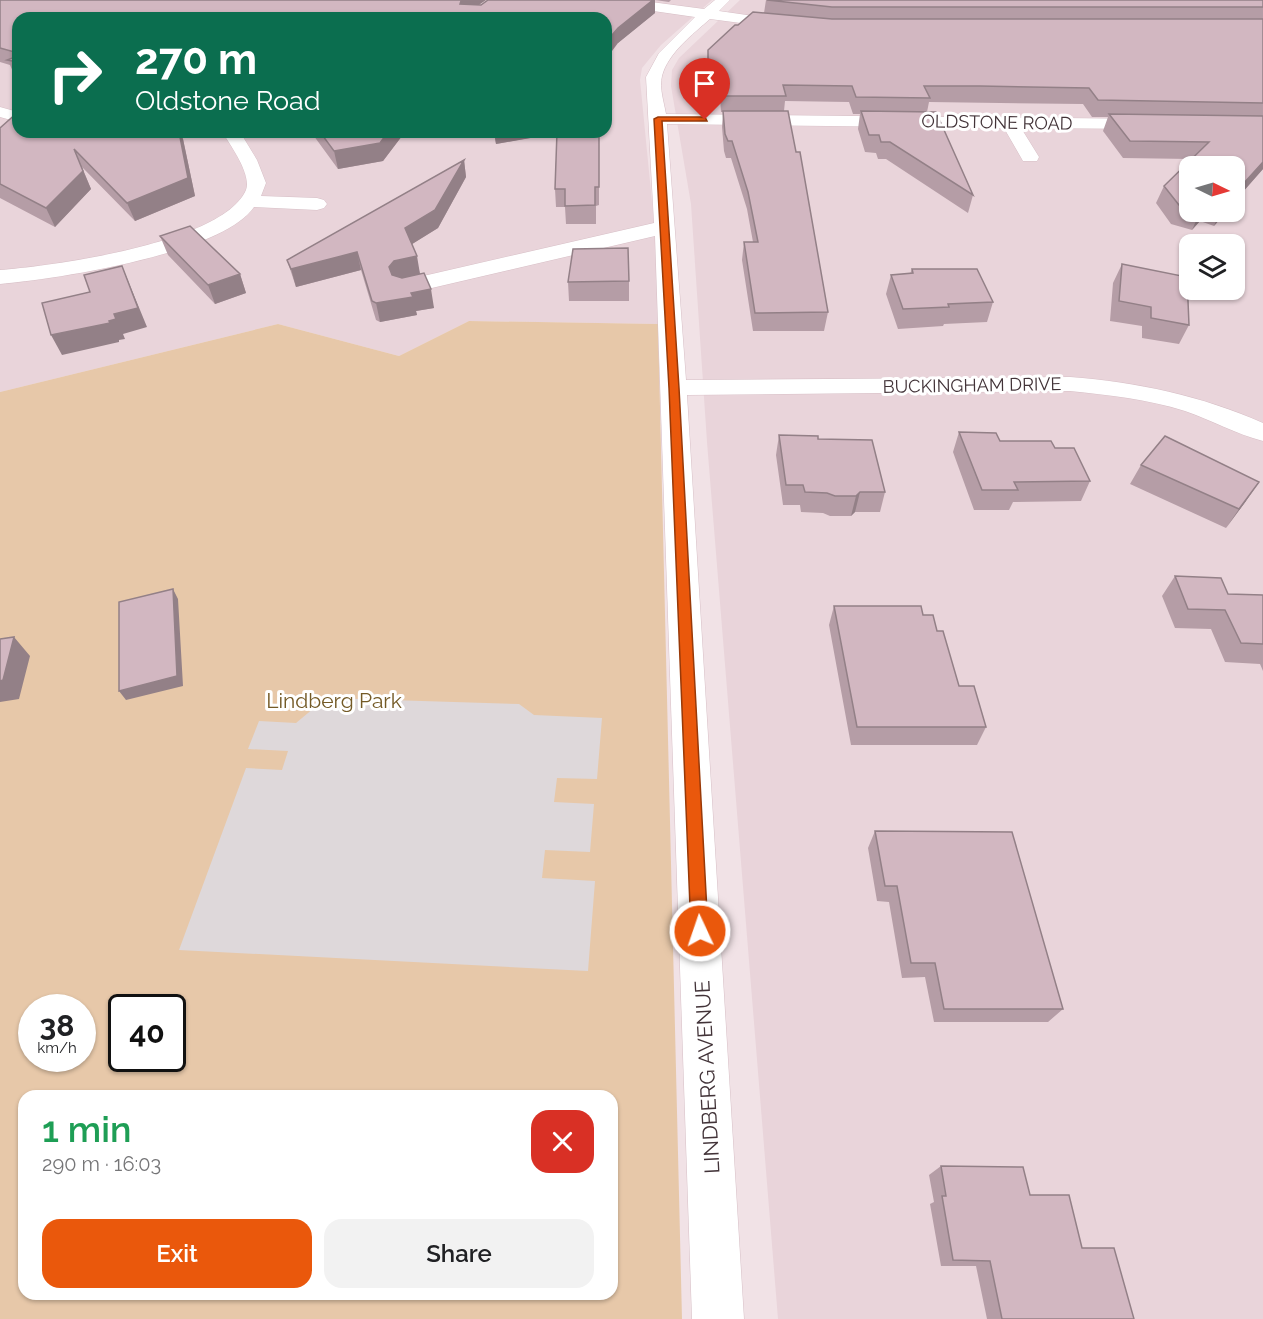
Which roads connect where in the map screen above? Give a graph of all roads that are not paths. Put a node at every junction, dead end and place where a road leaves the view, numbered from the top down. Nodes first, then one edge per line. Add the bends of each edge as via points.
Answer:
1 (605, 0) edge
2 (715, 7) edge
3 (804, 26) edge
4 (658, 119) junction
5 (1010, 122) junction
6 (1170, 124) edge
7 (234, 138) edge
8 (1030, 157) dead end
9 (250, 201) junction
10 (316, 204) dead end
11 (664, 227) junction
12 (0, 277) edge
13 (406, 287) edge
14 (674, 388) junction
15 (1263, 433) edge
16 (718, 1319) edge

1 - 2 street
2 - 3 street
2 - 4 street, LINDBERG AVENUE via 659,63 653,88
4 - 5 street, OLDSTONE ROAD
4 - 11 street, LINDBERG AVENUE
5 - 6 street, OLDSTONE ROAD
5 - 8 street
7 - 9 street via 257,178
9 - 10 street
9 - 12 street via 222,224 180,242 73,269
11 - 13 street
11 - 14 street, LINDBERG AVENUE
14 - 15 street, BUCKINGHAM DRIVE via 1107,386 1193,404
14 - 16 street, LINDBERG AVENUE

